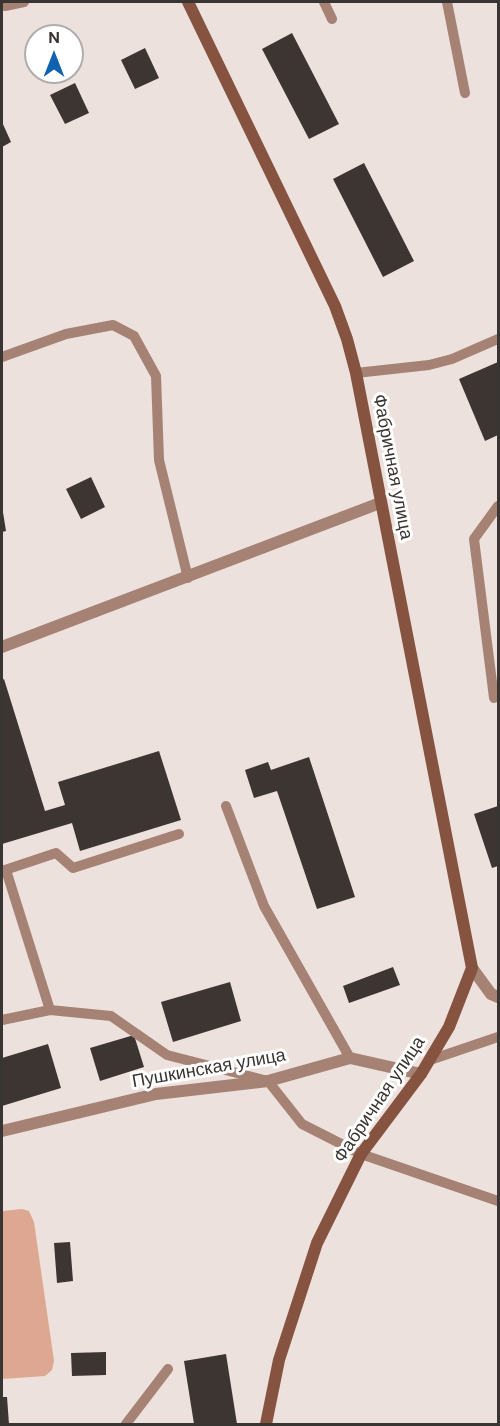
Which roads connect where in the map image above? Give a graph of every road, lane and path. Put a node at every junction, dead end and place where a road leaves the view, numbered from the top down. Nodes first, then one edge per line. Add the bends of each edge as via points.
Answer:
1 (24, 2) edge
2 (188, 2) edge
3 (324, 2) edge
4 (447, 2) edge
5 (5, 6) dead end
6 (332, 19) dead end
7 (465, 93) dead end
8 (498, 339) edge
9 (2, 357) edge
10 (356, 373) junction
11 (380, 503) junction
12 (498, 506) edge
13 (188, 578) junction
14 (2, 647) edge
15 (494, 698) dead end
16 (226, 806) dead end
17 (179, 834) dead end
18 (4, 871) edge
19 (472, 968) junction
20 (498, 997) edge
21 (50, 1010) junction
22 (2, 1020) edge
23 (498, 1037) edge
24 (350, 1058) junction
25 (430, 1060) junction
26 (421, 1074) junction
27 (268, 1081) junction
28 (2, 1131) edge
29 (361, 1154) junction
30 (498, 1202) edge
31 (168, 1369) dead end
32 (126, 1425) edge
33 (266, 1425) edge

1 - 5 lane
2 - 10 main road, Фабричная улица via 335,306
3 - 6 lane
4 - 7 lane
8 - 10 lane via 429,365
9 - 13 lane via 66,334 113,325 134,336 156,376 159,460
10 - 11 main road, Фабричная улица
11 - 13 street
11 - 19 main road, Фабричная улица
12 - 15 lane via 474,539
13 - 14 street
16 - 24 lane via 264,906
17 - 18 lane via 74,868 56,853
18 - 21 lane
19 - 20 street, Фабричная улица via 491,994
19 - 25 main road, Фабричная улица via 449,1027
21 - 22 lane
21 - 27 lane via 111,1016 167,1055
23 - 25 lane
24 - 26 street, Пушкинская улица
24 - 27 street, Пушкинская улица
25 - 26 main road, Фабричная улица
26 - 29 main road, Фабричная улица
27 - 28 street, Пушкинская улица via 156,1095
27 - 29 lane via 302,1124
29 - 30 lane
29 - 33 main road, Фабричная улица via 317,1243 279,1360
31 - 32 lane

